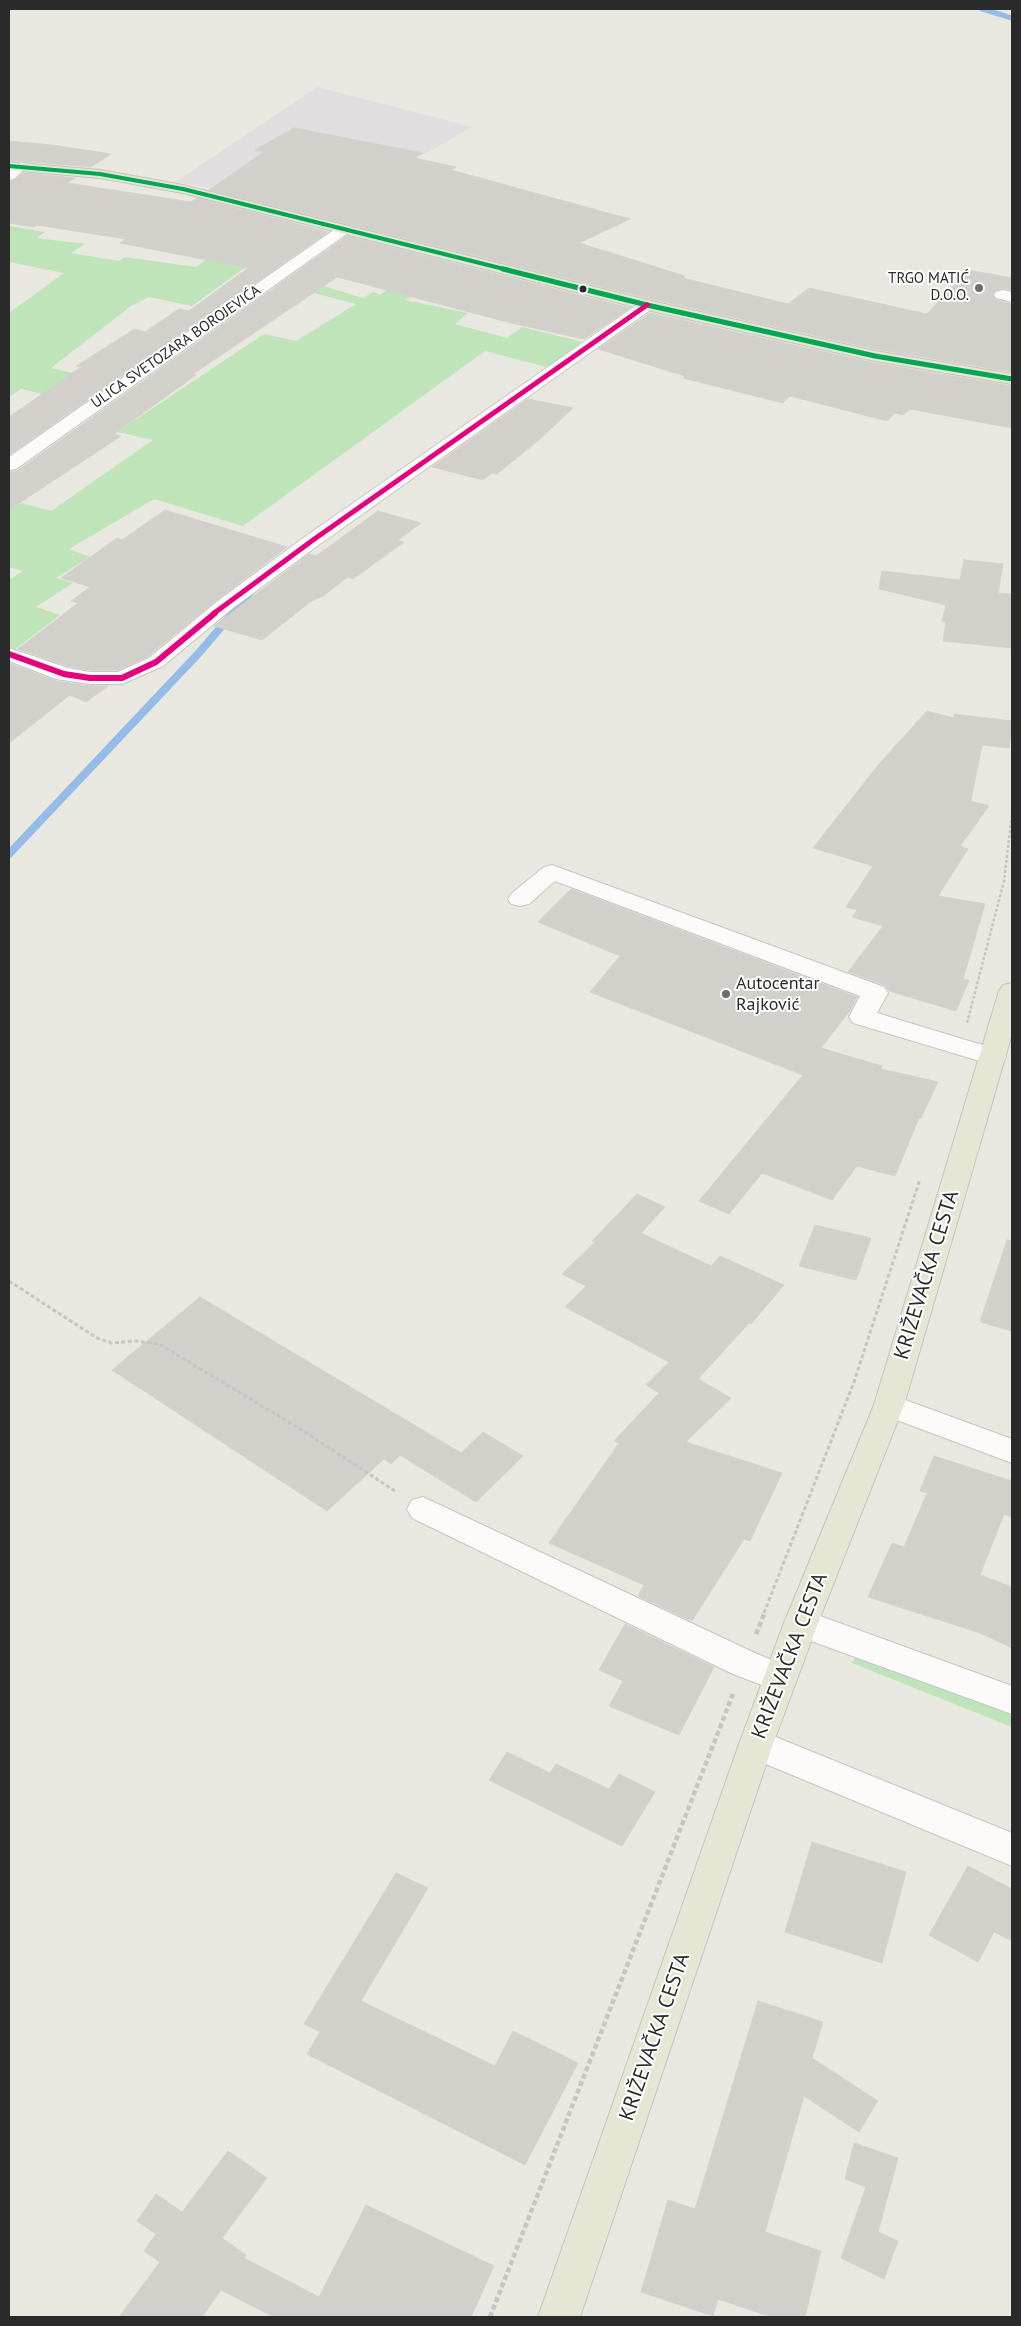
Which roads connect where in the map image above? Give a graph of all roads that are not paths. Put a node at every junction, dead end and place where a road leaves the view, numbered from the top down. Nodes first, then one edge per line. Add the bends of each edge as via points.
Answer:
1 (13, 169) edge
2 (343, 230) junction
3 (647, 305) junction
4 (1012, 379) edge
5 (9, 465) edge
6 (9, 654) edge
7 (520, 899) dead end
8 (1012, 991) edge
9 (1001, 1045) edge
10 (889, 1405) junction
11 (1012, 1451) edge
12 (423, 1509) road end
13 (801, 1623) junction
14 (780, 1678) junction
15 (1012, 1700) edge
16 (756, 1744) junction
17 (1012, 1850) edge
18 (559, 2317) edge

1 - 2 main road via 100,174 183,189
2 - 3 main road
2 - 5 street, ULICA SVETOZARA BOROJEVIĆA
3 - 4 main road via 875,356
3 - 6 street via 313,540 226,604 156,662 122,678 90,678 64,674
7 - 9 street via 552,872 874,993 862,1017 961,1048
8 - 9 main road, KRIŽEVAČKA CESTA
9 - 10 main road, KRIŽEVAČKA CESTA
10 - 11 street
10 - 13 main road, KRIŽEVAČKA CESTA
12 - 14 street via 744,1664
13 - 14 main road, KRIŽEVAČKA CESTA
13 - 15 street
14 - 16 main road, KRIŽEVAČKA CESTA
16 - 17 street
16 - 18 main road, KRIŽEVAČKA CESTA

